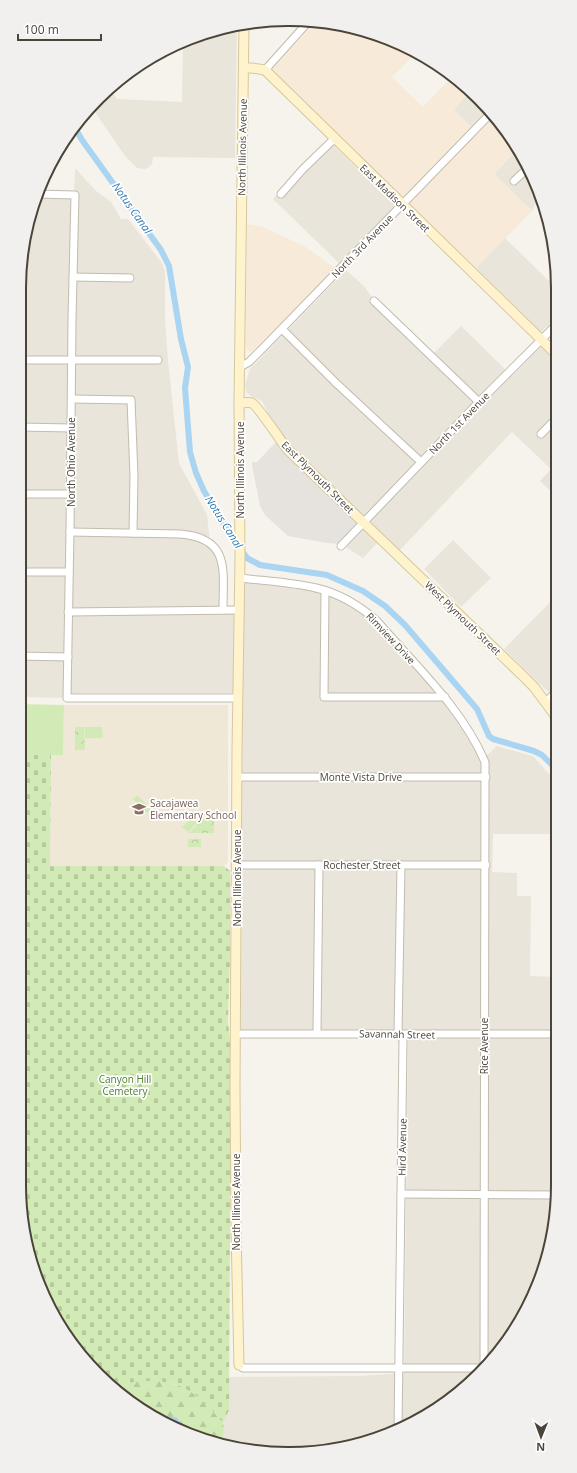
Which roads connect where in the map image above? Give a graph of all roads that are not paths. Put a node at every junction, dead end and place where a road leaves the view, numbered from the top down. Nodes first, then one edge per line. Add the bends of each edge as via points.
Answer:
1 (304, 27) edge
2 (244, 30) edge
3 (244, 68) junction
4 (265, 70) junction
5 (487, 117) edge
6 (335, 138) junction
7 (524, 171) edge
8 (514, 181) dead end
9 (44, 194) edge
10 (281, 194) dead end
11 (403, 205) junction
12 (73, 277) junction
13 (130, 278) dead end
14 (374, 301) dead end
15 (282, 329) junction
16 (551, 330) edge
17 (542, 340) junction
18 (551, 349) edge
19 (26, 360) edge
20 (72, 360) junction
21 (158, 360) dead end
22 (240, 367) junction
23 (72, 400) junction
24 (479, 402) junction
25 (239, 403) junction
26 (551, 424) edge
27 (26, 427) edge
28 (71, 428) junction
29 (541, 434) dead end
30 (421, 462) junction
31 (26, 494) edge
32 (71, 494) junction
33 (364, 523) junction
34 (70, 532) junction
35 (133, 533) junction
36 (341, 546) dead end
37 (26, 572) edge
38 (69, 572) junction
39 (240, 578) junction
40 (324, 591) junction
41 (223, 610) junction
42 (239, 610) junction
43 (68, 612) junction
44 (26, 656) edge
45 (68, 657) junction
46 (445, 696) junction
47 (551, 697) edge
48 (237, 698) junction
49 (546, 702) junction
50 (551, 709) edge
51 (468, 731) joint
52 (237, 777) junction
53 (486, 777) junction
54 (237, 865) junction
55 (319, 865) junction
56 (400, 865) junction
57 (486, 865) junction
58 (317, 1033) junction
59 (236, 1034) junction
60 (398, 1034) junction
61 (484, 1034) junction
62 (551, 1034) edge
63 (401, 1194) junction
64 (484, 1195) junction
65 (550, 1195) edge
66 (483, 1361) edge
67 (239, 1365) joint
68 (477, 1367) edge
69 (399, 1368) junction
70 (398, 1423) edge

1 - 4 street
2 - 3 street, North Illinois Avenue
3 - 4 street
3 - 22 street, North Illinois Avenue
4 - 6 street, East Madison Street
5 - 11 street, North 3rd Avenue
6 - 10 street via 302,169
6 - 11 street, East Madison Street
7 - 8 street
9 - 12 street, North Ohio Avenue via 76,195
11 - 15 street, North 3rd Avenue
11 - 17 street, East Madison Street
12 - 13 street
12 - 20 street, North Ohio Avenue
14 - 24 street
15 - 22 street via 249,362
15 - 30 street
16 - 17 street, North 1st Avenue
17 - 18 street, East Madison Street
17 - 24 street, North 1st Avenue
19 - 20 street
20 - 21 street
20 - 23 street, North Ohio Avenue
22 - 25 street, North Illinois Avenue
23 - 28 street, North Ohio Avenue
23 - 35 street via 132,400
24 - 30 street, North 1st Avenue
25 - 33 street, East Plymouth Street via 252,403 258,408 287,449
25 - 39 street, North Illinois Avenue
26 - 29 street
27 - 28 street
28 - 32 street, North Ohio Avenue
30 - 33 street, North 1st Avenue
31 - 32 street
32 - 34 street, North Ohio Avenue
33 - 36 street, North 1st Avenue
33 - 49 street, West Plymouth Street via 522,675
34 - 35 street
34 - 38 street, North Ohio Avenue
35 - 41 street via 192,535 209,541 216,548 223,564
37 - 38 street
38 - 43 street, North Ohio Avenue
39 - 40 street, Rimview Drive via 296,584
39 - 42 street, North Illinois Avenue
40 - 46 street, Rimview Drive via 365,611 377,621
40 - 46 street via 324,697
41 - 42 street
41 - 43 street
42 - 48 street, North Illinois Avenue
43 - 45 street, North Ohio Avenue
44 - 45 street
45 - 48 street, North Ohio Avenue via 67,698
46 - 51 street, Rimview Drive
47 - 49 street
48 - 52 street, North Illinois Avenue
49 - 50 street, West Plymouth Street
51 - 53 street, Rice Avenue via 486,762
52 - 53 street, Monte Vista Drive
52 - 54 street, North Illinois Avenue
53 - 57 street, Rice Avenue
54 - 55 street, Rochester Street
54 - 59 street, North Illinois Avenue
55 - 56 street, Rochester Street
55 - 58 street
56 - 57 street, Rochester Street
56 - 60 street, Hird Avenue
57 - 61 street, Rice Avenue
58 - 59 street, Savannah Street
58 - 60 street, Savannah Street
59 - 67 street, North Illinois Avenue
60 - 61 street, Savannah Street
60 - 63 street, Hird Avenue via 403,1039
61 - 62 street, Savannah Street
61 - 64 street, Rice Avenue
63 - 64 street
63 - 69 street, Hird Avenue
64 - 65 street
64 - 66 street, Rice Avenue
67 - 69 street via 243,1368
68 - 69 street
69 - 70 street, Hird Avenue

